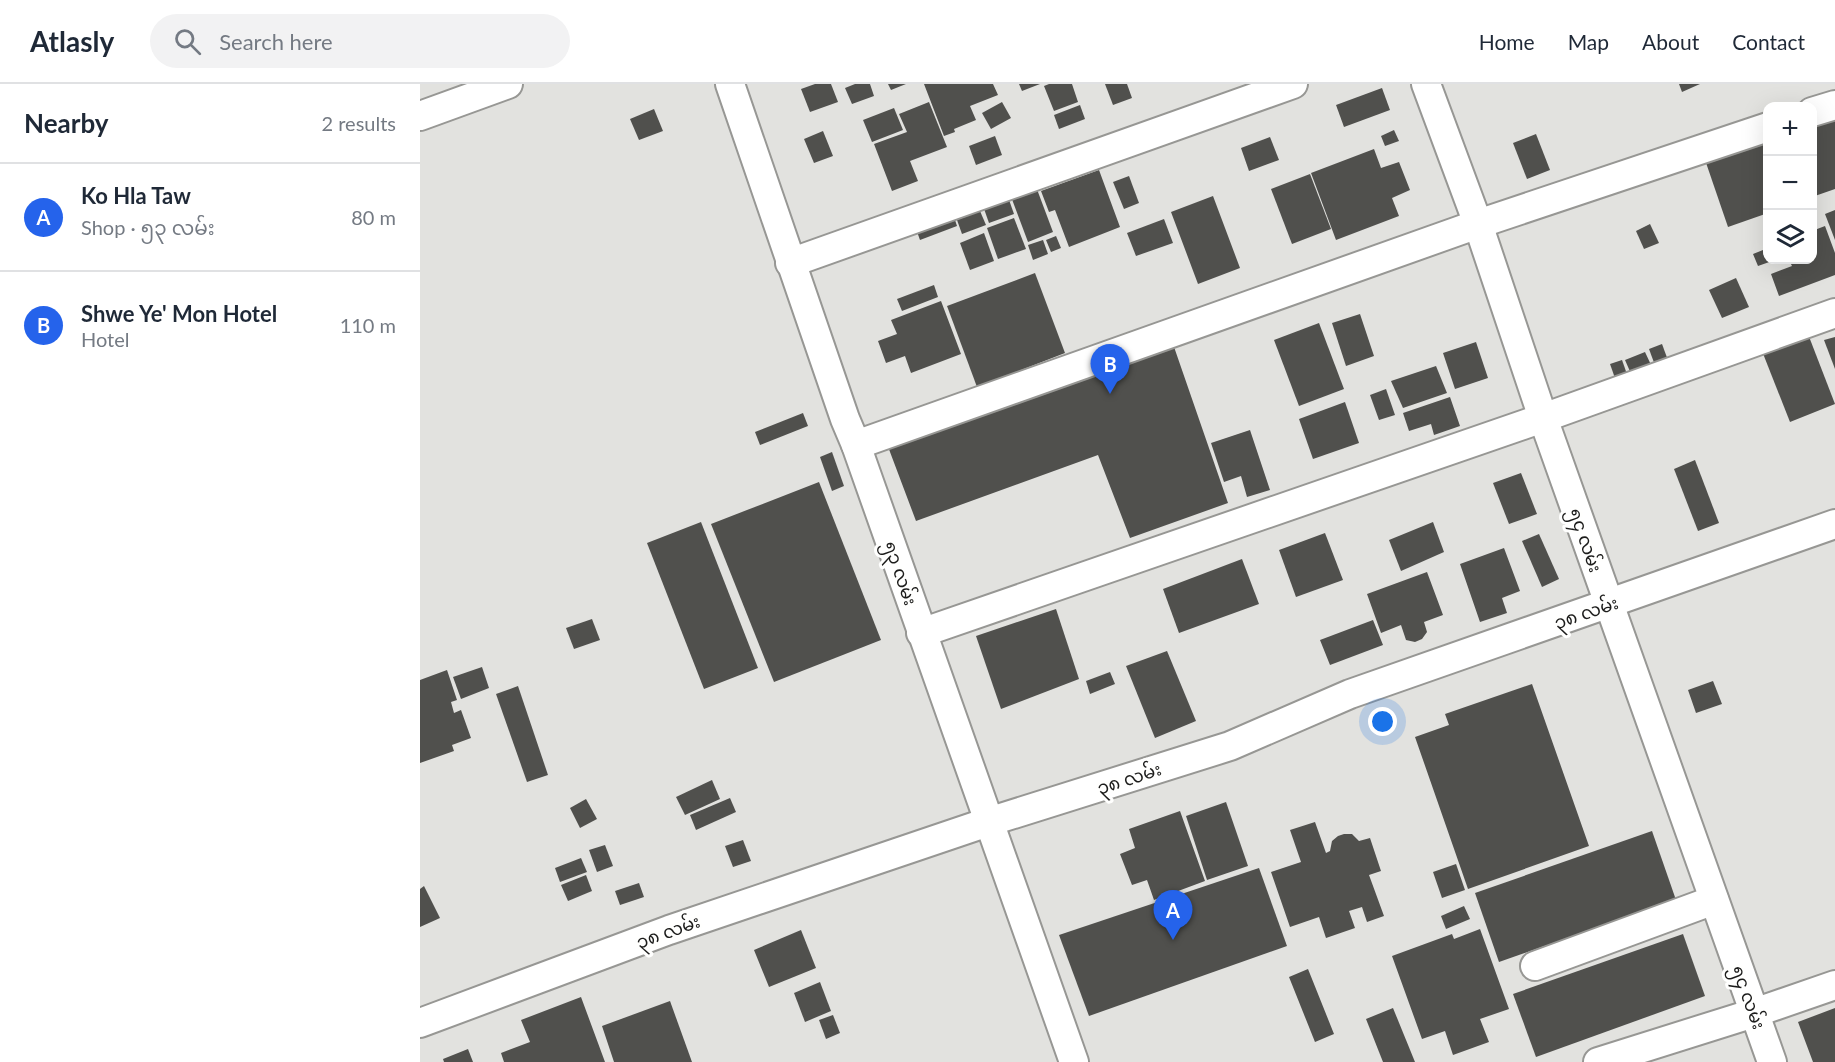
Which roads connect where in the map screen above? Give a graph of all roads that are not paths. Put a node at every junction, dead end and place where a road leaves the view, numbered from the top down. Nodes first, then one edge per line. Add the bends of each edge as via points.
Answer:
1 (508, 84) edge
2 (730, 84) edge
3 (1293, 84) edge
4 (1426, 84) edge
5 (1835, 105) edge
6 (1817, 110) edge
7 (420, 116) edge
8 (1763, 128) edge
9 (1478, 224) junction
10 (790, 263) junction
11 (1835, 313) edge
12 (1543, 418) junction
13 (856, 445) junction
14 (1835, 524) edge
15 (1608, 604) junction
16 (921, 633) junction
17 (988, 822) junction
18 (1714, 900) junction
19 (1535, 966) dead end
20 (1835, 985) edge
21 (1754, 1013) junction
22 (420, 1023) edge
23 (1074, 1062) edge
24 (1598, 1062) edge
25 (1772, 1062) edge

1 - 7 street
2 - 10 street, ၅၃ လမ်း
3 - 10 street
4 - 9 street, ၅၄ လမ်း
5 - 6 street
8 - 9 street
9 - 12 street, ၅၄ လမ်း
9 - 13 street
10 - 13 street, ၅၃ လမ်း
11 - 12 street
12 - 15 street, ၅၄ လမ်း
12 - 16 street
13 - 16 street, ၅၃ လမ်း
14 - 15 street, ၃၈ လမ်း
15 - 17 street, ၃၈ လမ်း via 1350,694 1230,746
15 - 18 street, ၅၄ လမ်း
16 - 17 street, ၅၃ လမ်း
17 - 22 street, ၃၈ လမ်း via 669,930
17 - 23 street, ၅၃ လမ်း
18 - 19 street
18 - 21 street, ၅၄ လမ်း
20 - 21 street
21 - 24 street
21 - 25 street, ၅၄ လမ်း

